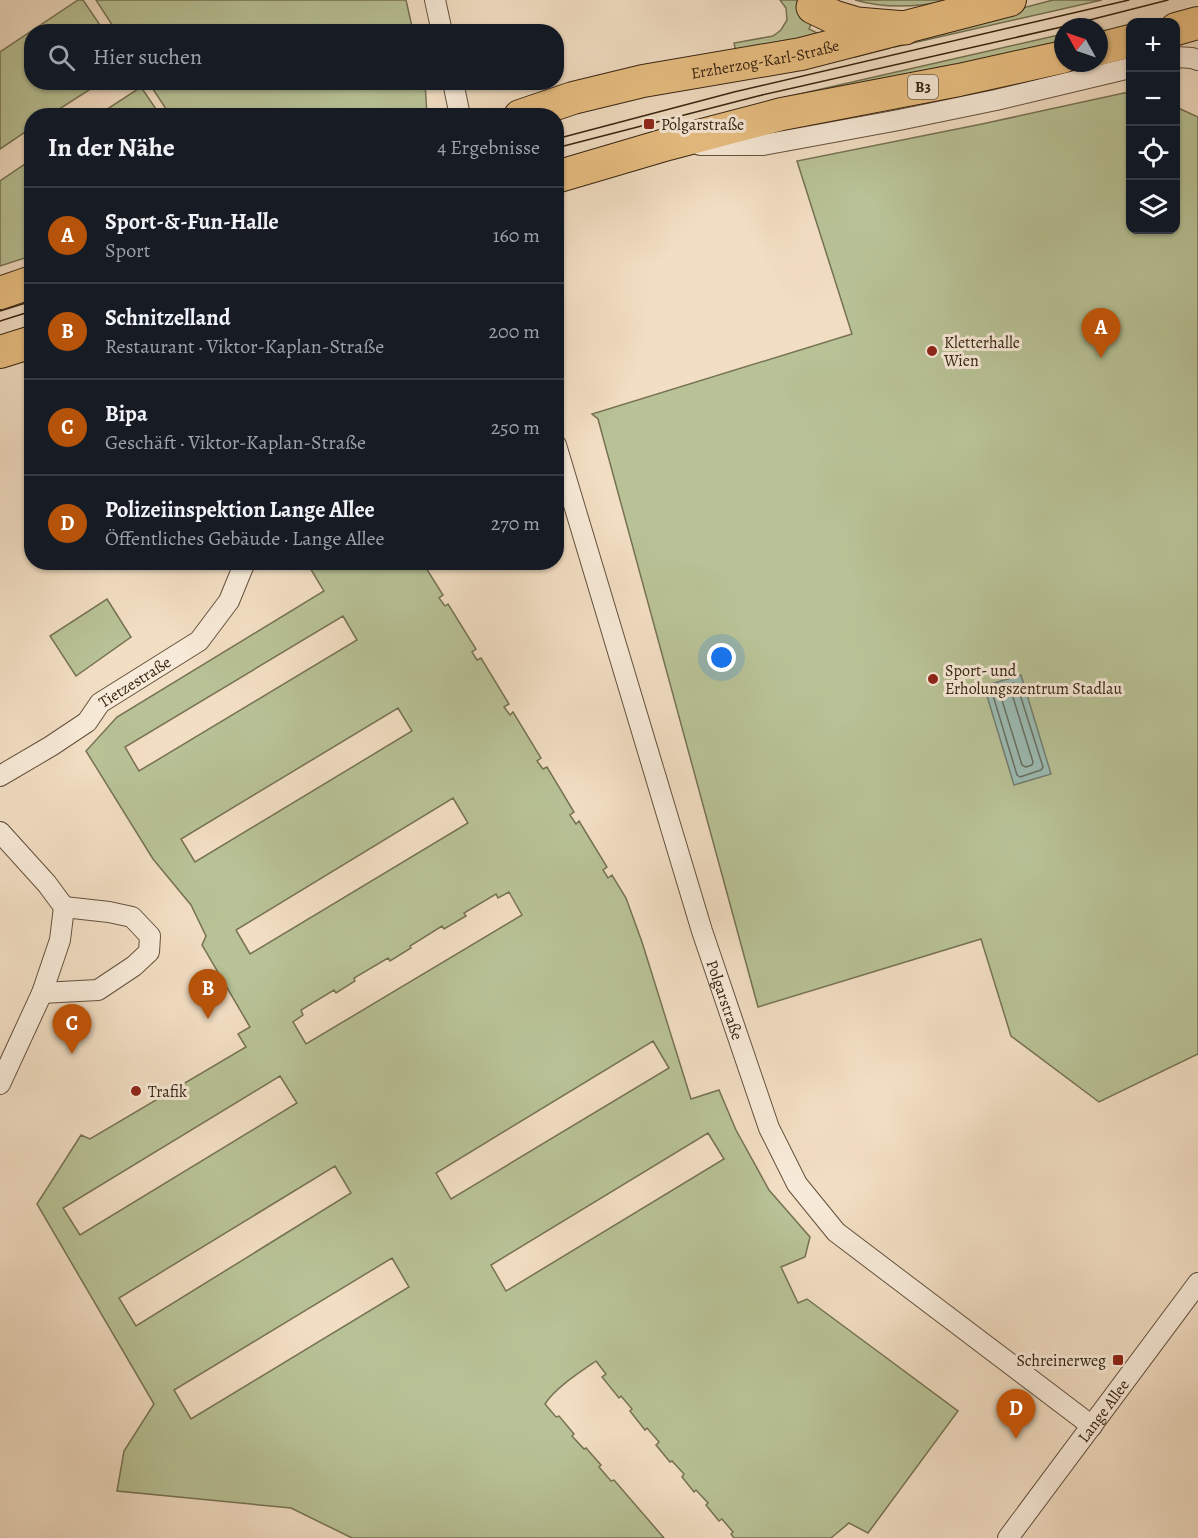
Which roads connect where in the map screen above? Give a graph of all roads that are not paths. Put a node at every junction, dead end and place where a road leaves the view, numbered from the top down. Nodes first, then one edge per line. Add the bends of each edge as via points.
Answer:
1 (435, 0) edge
2 (1010, 0) edge
3 (813, 7) dead end
4 (1198, 23) edge
5 (440, 24) edge
6 (905, 27) junction
7 (1180, 28) edge
8 (1126, 42) edge
9 (1108, 47) edge
10 (1180, 57) edge
11 (1054, 59) edge
12 (1198, 60) edge
13 (1126, 69) edge
14 (455, 90) edge
15 (458, 108) edge
16 (544, 108) edge
17 (668, 144) junction
18 (564, 175) edge
19 (24, 285) edge
20 (0, 293) edge
21 (24, 344) edge
22 (0, 352) edge
23 (564, 472) edge
24 (243, 570) edge
25 (0, 776) edge
26 (0, 832) edge
27 (64, 907) junction
28 (42, 993) junction
29 (0, 1084) edge
30 (1198, 1283) edge
31 (1092, 1425) junction
32 (1008, 1538) edge

1 - 5 street
2 - 6 main road, Erzherzog-Karl-Straße
3 - 6 highway via 856,24
4 - 7 main road
6 - 16 main road, Erzherzog-Karl-Straße via 801,54 643,81
8 - 9 main road
10 - 12 street
11 - 17 main road, B3 via 782,114
13 - 17 street via 996,100 763,145
14 - 15 street
17 - 18 main road, B3
19 - 20 main road
21 - 22 main road
23 - 31 street, Polgarstraße via 700,922 769,1128 797,1184 836,1232
24 - 25 street, Tietzestraße via 229,601 200,641 100,703 87,722
26 - 27 street
27 - 28 street via 60,940
27 - 28 street via 132,917 150,936 149,952 98,990
28 - 29 street
30 - 31 street, Lange Allee
31 - 32 street, Lange Allee

